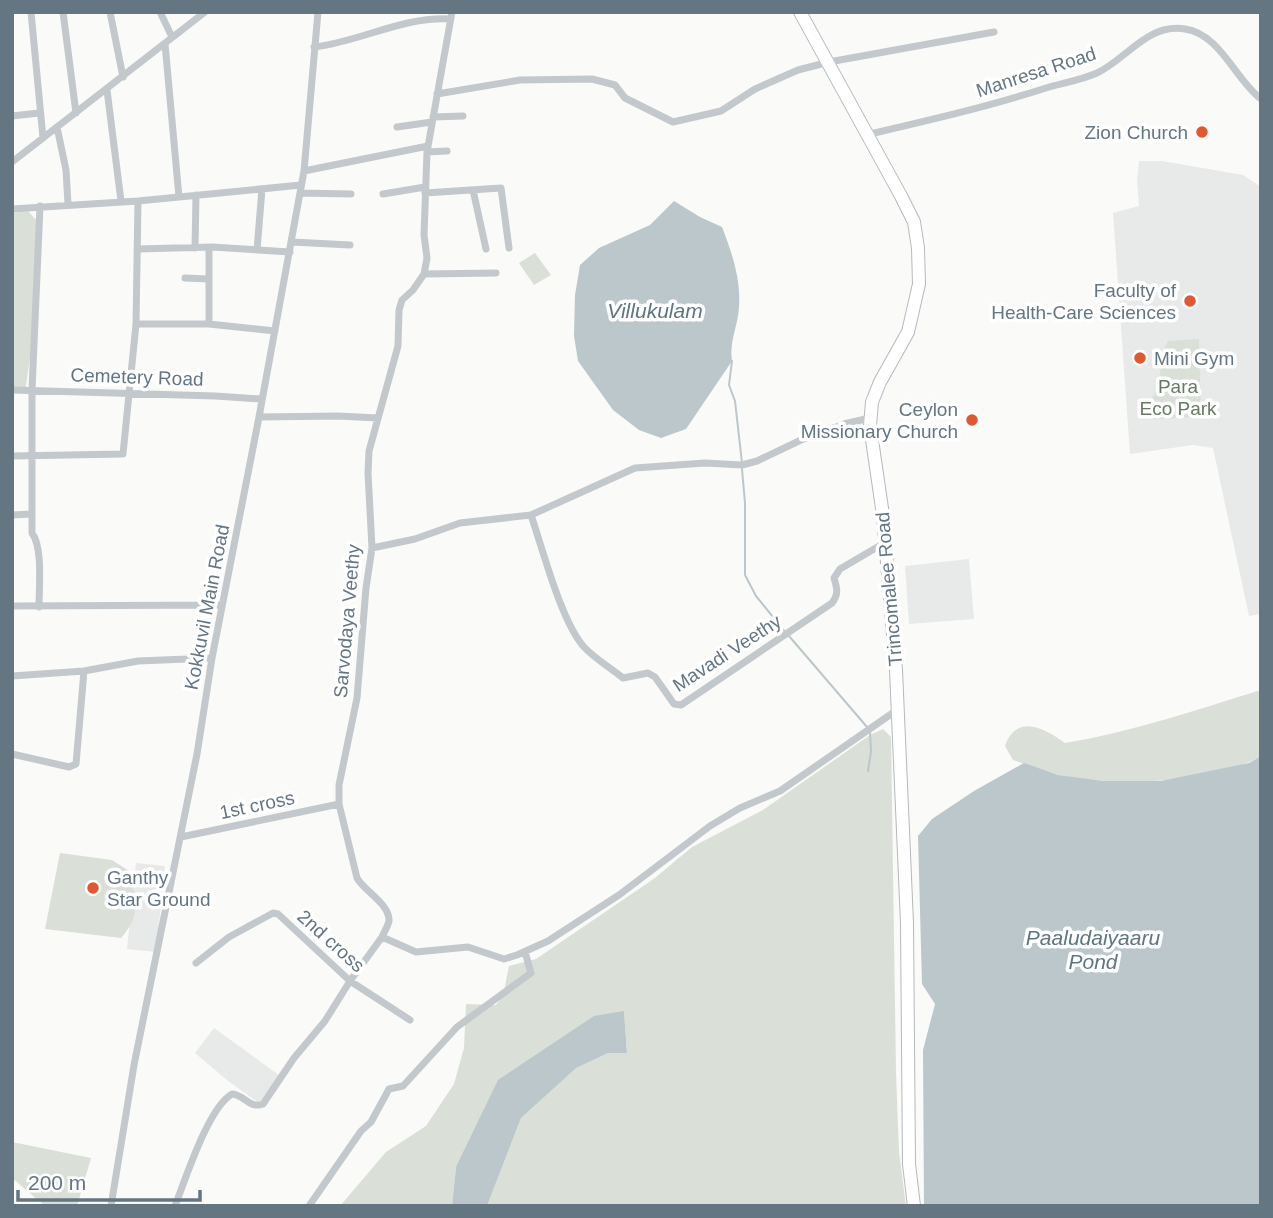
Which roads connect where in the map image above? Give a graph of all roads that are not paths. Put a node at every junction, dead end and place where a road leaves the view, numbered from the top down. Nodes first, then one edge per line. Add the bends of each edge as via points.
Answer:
1 (31, 12) edge
2 (63, 12) edge
3 (110, 12) edge
4 (160, 12) edge
5 (205, 12) edge
6 (318, 12) edge
7 (800, 12) edge
8 (451, 15) edge
9 (994, 32) dead end
10 (172, 37) junction
11 (165, 44) junction
12 (314, 47) junction
13 (829, 62) junction
14 (123, 77) junction
15 (107, 90) junction
16 (437, 94) junction
17 (1261, 99) edge
18 (39, 113) junction
19 (76, 113) junction
20 (12, 116) edge
21 (463, 116) dead end
22 (433, 120) junction
23 (57, 127) junction
24 (397, 127) dead end
25 (866, 135) junction
26 (43, 138) junction
27 (428, 149) junction
28 (447, 151) dead end
29 (12, 162) edge
30 (304, 171) junction
31 (262, 189) junction
32 (300, 189) junction
33 (425, 190) junction
34 (473, 190) junction
35 (351, 194) dead end
36 (383, 194) dead end
37 (196, 195) junction
38 (179, 197) junction
39 (121, 201) junction
40 (138, 201) junction
41 (68, 204) junction
42 (40, 206) junction
43 (12, 209) edge
44 (292, 242) junction
45 (350, 245) dead end
46 (195, 248) junction
47 (209, 248) junction
48 (486, 248) dead end
49 (509, 248) dead end
50 (138, 249) junction
51 (257, 250) junction
52 (290, 252) junction
53 (496, 273) dead end
54 (424, 274) junction
55 (185, 278) dead end
56 (209, 279) junction
57 (136, 324) junction
58 (209, 324) junction
59 (275, 331) junction
60 (12, 390) edge
61 (32, 390) junction
62 (130, 393) junction
63 (261, 399) junction
64 (259, 417) junction
65 (378, 418) junction
66 (870, 418) junction
67 (31, 455) junction
68 (12, 456) edge
69 (31, 514) junction
70 (12, 515) edge
71 (531, 515) junction
72 (886, 542) junction
73 (372, 548) junction
74 (222, 605) junction
75 (12, 606) edge
76 (39, 607) junction
77 (212, 658) junction
78 (85, 671) junction
79 (12, 676) edge
80 (897, 710) junction
81 (12, 754) edge
82 (339, 804) junction
83 (181, 837) junction
84 (382, 937) junction
85 (525, 952) junction
86 (196, 963) dead end
87 (350, 981) junction
88 (410, 1020) dead end
89 (111, 1206) edge
90 (175, 1206) edge
91 (309, 1206) edge
92 (914, 1206) edge

1 - 18 street
2 - 19 street
3 - 14 street
4 - 10 street
5 - 10 street
6 - 12 street, Kokkuvil Main Road
7 - 13 highway, Trincomalee Road
8 - 12 street
8 - 16 street
9 - 13 street
10 - 11 street
11 - 14 street
11 - 38 street
12 - 30 street, Kokkuvil Main Road
13 - 16 street via 755,89 721,111 673,122 625,97 615,85 592,79 520,80
13 - 25 highway, Trincomalee Road
14 - 15 street
15 - 19 street
15 - 39 street
16 - 22 street
17 - 25 street, Manresa Road via 1223,54 1198,33 1182,28 1154,32 1098,73
18 - 20 street
18 - 26 street
19 - 23 street
21 - 22 street
22 - 24 street
22 - 27 street
23 - 26 street
23 - 41 street
25 - 66 highway, Trincomalee Road via 914,222 919,284 908,332 880,382
26 - 29 street
27 - 28 street
27 - 30 street via 401,150
27 - 33 street
30 - 32 street, Kokkuvil Main Road
31 - 32 street
31 - 37 street
31 - 51 street
32 - 35 street
32 - 44 street, Kokkuvil Main Road
33 - 34 street
33 - 36 street
33 - 54 street
34 - 48 street
34 - 49 street via 500,188
37 - 38 street
37 - 46 street
38 - 40 street
39 - 40 street
39 - 41 street
40 - 50 street
41 - 42 street
42 - 43 street
42 - 61 street
44 - 45 street
44 - 52 street, Kokkuvil Main Road
46 - 47 street
46 - 50 street
47 - 51 street
47 - 56 street
50 - 57 street
51 - 52 street
52 - 59 street, Kokkuvil Main Road
53 - 54 street
54 - 65 street, Sarvodaya Veethy via 402,300 398,346
55 - 56 street
56 - 58 street
57 - 58 street
57 - 62 street
58 - 59 street
59 - 63 street, Kokkuvil Main Road
60 - 61 street, Cemetery Road
61 - 62 street, Cemetery Road
61 - 67 street
62 - 63 street, Cemetery Road
62 - 67 street via 123,454
63 - 64 street, Kokkuvil Main Road
64 - 65 street
64 - 74 street, Kokkuvil Main Road
65 - 73 street, Sarvodaya Veethy via 368,472
66 - 71 street via 742,465 635,468
66 - 72 highway, Trincomalee Road
67 - 68 street
67 - 69 street
69 - 70 street
69 - 76 street via 37,539
71 - 72 street, Mavadi Veethy via 560,599 586,649 623,678 648,673 655,677 674,704 681,705 832,603 837,597 834,578 839,569
71 - 73 street via 460,523
72 - 80 highway, Trincomalee Road
73 - 82 street, Sarvodaya Veethy via 357,698
74 - 76 street
74 - 77 street, Kokkuvil Main Road
75 - 76 street
77 - 78 street via 138,661
77 - 83 street, Kokkuvil Main Road
78 - 79 street
78 - 81 street via 76,764 69,767
80 - 85 street via 780,791 710,826 619,895
80 - 92 highway, Trincomalee Road via 907,923 909,1164
82 - 83 street, 1st cross
82 - 84 street, Sarvodaya Veethy via 357,878 388,914
83 - 89 street, Kokkuvil Main Road via 134,1065
84 - 85 street via 416,952 468,947 504,959
84 - 87 street
85 - 91 street via 531,973 457,1027 403,1086 389,1089 371,1122
86 - 87 street, 2nd cross via 229,937 274,913
87 - 88 street, 2nd cross
87 - 90 street via 263,1104 251,1104 238,1094 223,1102 199,1145

